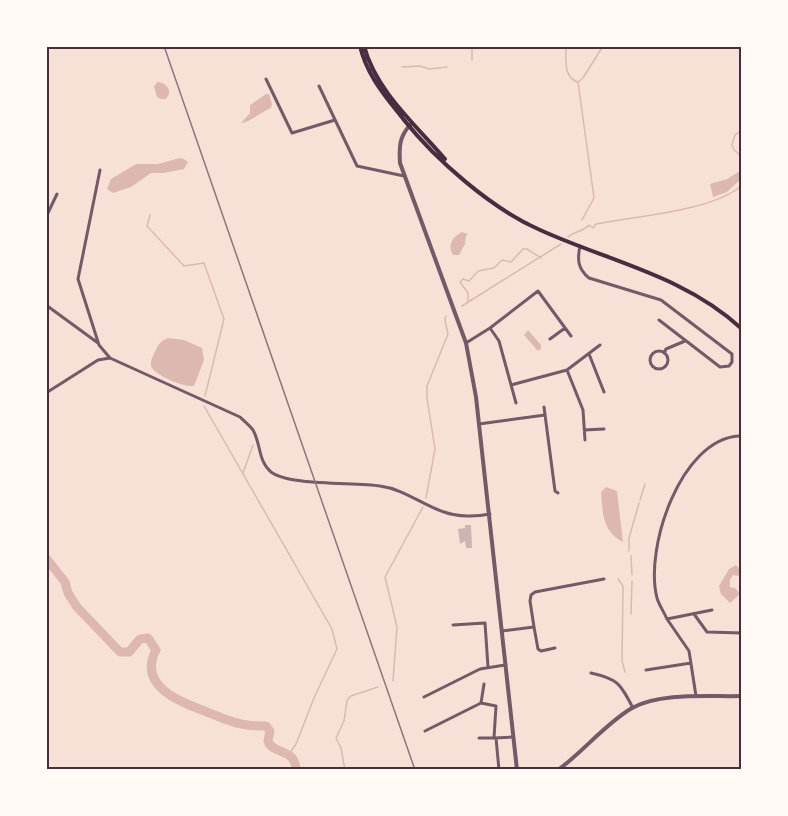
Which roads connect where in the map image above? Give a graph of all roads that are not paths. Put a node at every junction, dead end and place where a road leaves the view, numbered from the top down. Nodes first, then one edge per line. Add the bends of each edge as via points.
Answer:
1 (360, 46) edge
2 (364, 46) edge
3 (266, 79) dead end
4 (319, 86) dead end
5 (334, 120) junction
6 (411, 125) junction
7 (100, 170) dead end
8 (404, 176) junction
9 (57, 194) dead end
10 (46, 217) edge
11 (580, 246) junction
12 (46, 305) edge
13 (659, 320) dead end
14 (490, 328) junction
15 (565, 328) junction
16 (741, 329) edge
17 (571, 336) dead end
18 (550, 339) dead end
19 (686, 341) junction
20 (466, 343) junction
21 (99, 345) junction
22 (600, 345) dead end
23 (664, 353) junction
24 (589, 354) junction
25 (110, 358) junction
26 (567, 370) junction
27 (511, 385) junction
28 (604, 392) dead end
29 (46, 393) edge
30 (516, 403) dead end
31 (544, 407) dead end
32 (545, 415) junction
33 (479, 424) junction
34 (604, 429) dead end
35 (584, 430) junction
36 (739, 436) dead end
37 (585, 440) dead end
38 (558, 493) dead end
39 (490, 514) junction
40 (604, 579) dead end
41 (712, 610) dead end
42 (694, 614) junction
43 (667, 619) junction
44 (453, 625) dead end
45 (534, 627) junction
46 (502, 631) junction
47 (741, 633) edge
48 (555, 648) dead end
49 (691, 663) junction
50 (506, 665) junction
51 (488, 667) junction
52 (646, 670) dead end
53 (591, 673) dead end
54 (484, 684) dead end
55 (741, 696) edge
56 (424, 697) dead end
57 (696, 697) junction
58 (481, 703) junction
59 (633, 708) junction
60 (425, 730) dead end
61 (513, 737) junction
62 (479, 738) dead end
63 (495, 738) junction
64 (499, 770) edge
65 (518, 770) edge
66 (558, 770) edge

1 - 6 main road via 369,73
2 - 6 main road via 380,81
3 - 5 street via 292,134
4 - 5 street
5 - 8 street via 357,166
6 - 8 street via 401,138 399,150
6 - 11 main road via 474,188 536,228
7 - 21 street via 78,279
8 - 20 street
9 - 10 street
11 - 16 main road via 657,274 704,300
11 - 19 street via 579,266 589,278 661,300 732,354 732,362 720,367
12 - 21 street
13 - 19 street
14 - 15 street via 538,291
14 - 20 street
14 - 27 street via 499,341
15 - 17 street
15 - 18 street
19 - 23 street
20 - 33 street
21 - 25 street
22 - 24 street
23 - 23 street via 652,354 653,368 665,367 668,360
24 - 26 street
24 - 28 street
25 - 29 street via 98,360
25 - 39 street via 240,417 254,432 266,466 282,477 382,486 442,512
26 - 27 street
26 - 35 street via 583,411
27 - 30 street
31 - 32 street
32 - 33 street
32 - 38 street
33 - 39 street
34 - 35 street
35 - 37 street
36 - 43 street via 721,439 707,450 668,505 661,525 656,567 657,597
39 - 46 street
40 - 45 street via 535,592 530,601
41 - 42 street
42 - 43 street
42 - 47 street via 707,632
43 - 49 street via 689,651
44 - 51 street via 485,623
45 - 46 street
45 - 48 street via 538,649
46 - 50 street
49 - 52 street
49 - 57 street
50 - 51 street
50 - 61 street
51 - 56 street
53 - 59 street via 619,684
54 - 58 street
55 - 57 street
57 - 59 street via 660,699
58 - 60 street
58 - 63 street via 496,706
59 - 66 street
61 - 63 street
61 - 65 street
62 - 63 street
63 - 64 street

